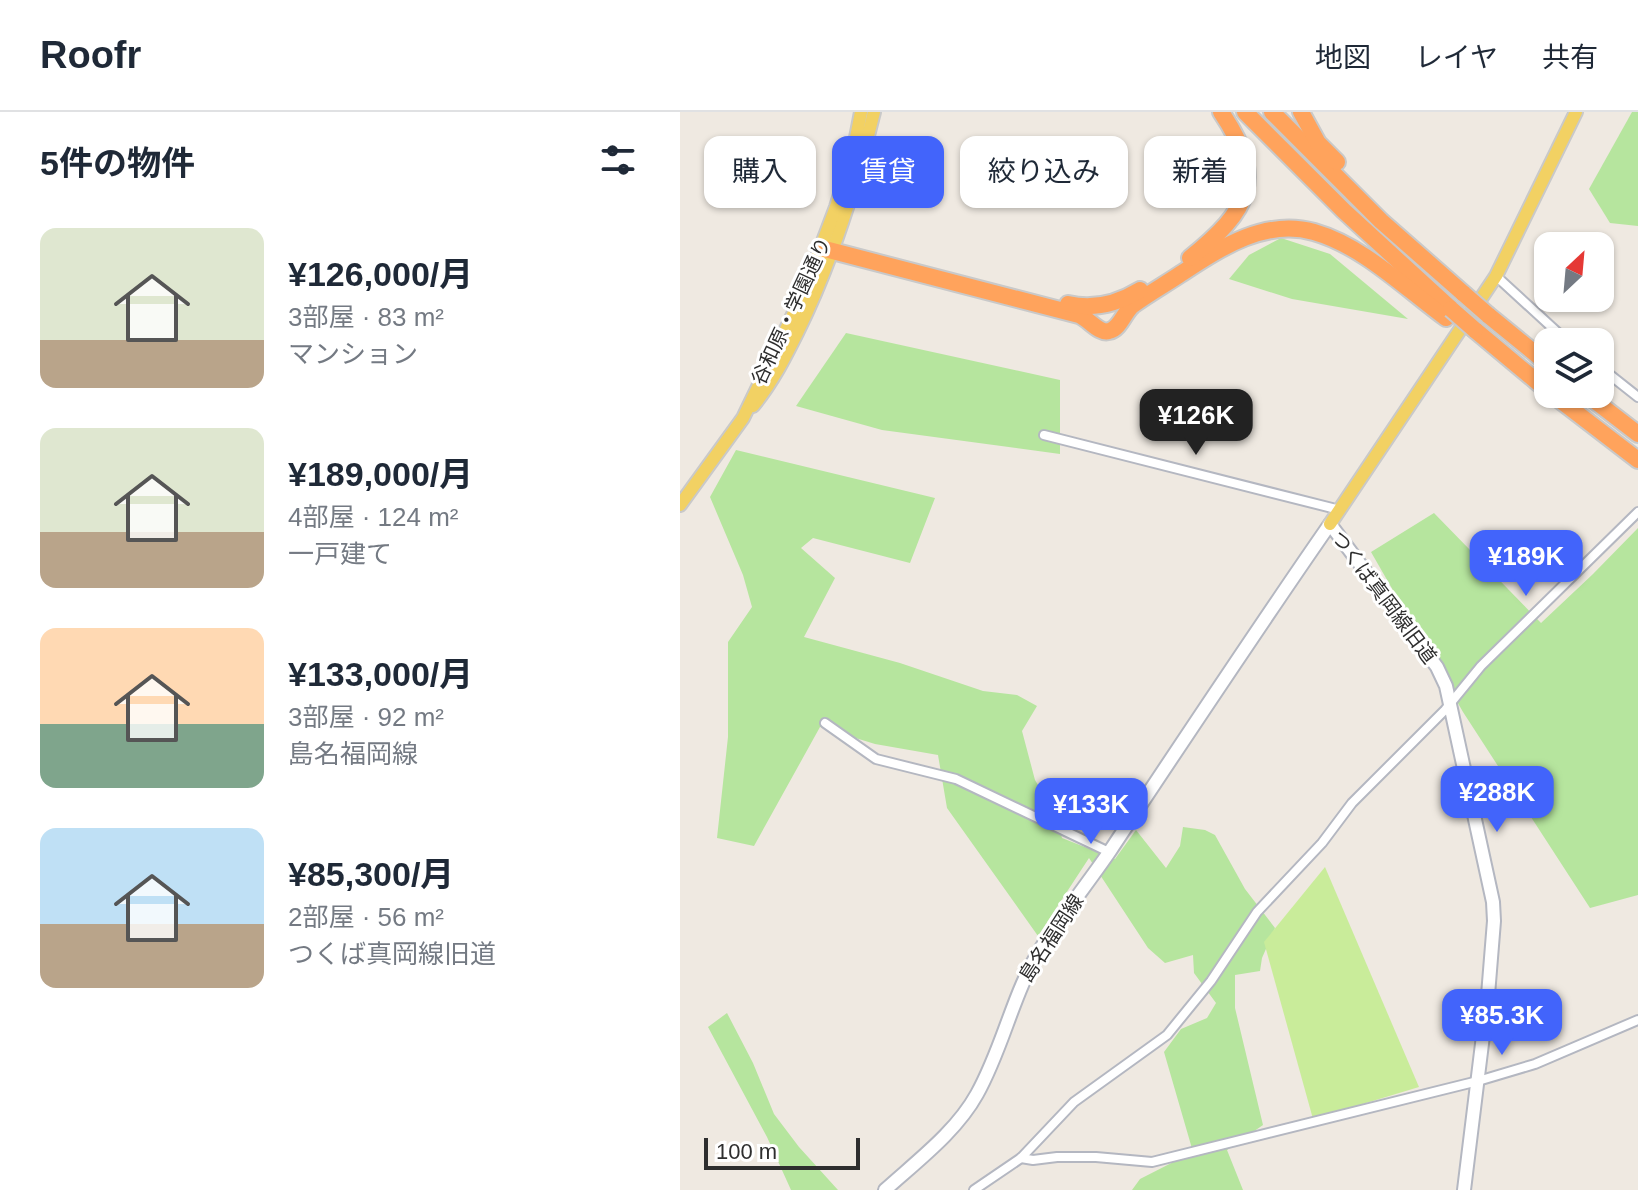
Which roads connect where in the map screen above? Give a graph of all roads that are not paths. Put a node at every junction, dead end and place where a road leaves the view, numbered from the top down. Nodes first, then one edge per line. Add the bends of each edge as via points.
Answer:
1 (861, 112) edge
2 (874, 112) edge
3 (1221, 112) edge
4 (1245, 112) edge
5 (1272, 112) edge
6 (1301, 112) edge
7 (1576, 112) edge
8 (827, 250) junction
9 (1496, 276) junction
10 (996, 292) junction
11 (1467, 292) junction
12 (1448, 313) junction
13 (1553, 328) edge
14 (1534, 350) edge
15 (1614, 378) edge
16 (1534, 380) edge
17 (1638, 397) edge
18 (1571, 408) edge
19 (1604, 408) edge
20 (1638, 434) edge
21 (1044, 435) dead end
22 (1638, 460) edge
23 (680, 505) edge
24 (1340, 510) junction
25 (1638, 512) edge
26 (1330, 524) junction
27 (1449, 703) junction
28 (825, 723) dead end
29 (1109, 852) junction
30 (1638, 1020) edge
31 (1478, 1081) junction
32 (1021, 1158) junction
33 (885, 1190) edge
34 (974, 1190) edge
35 (1464, 1190) edge

1 - 8 main road, 谷和原・学園通り
2 - 8 main road, 谷和原・学園通り via 849,205
3 - 10 highway via 1241,146 1247,180 1238,211 1205,246 1111,304 1087,307
4 - 12 highway
5 - 11 highway via 1381,221
6 - 11 highway via 1318,143
7 - 9 main road, つくば真岡線旧道
8 - 10 highway
8 - 23 main road, 谷和原・学園通り via 810,308 770,385
9 - 13 street
9 - 24 main road, つくば真岡線旧道
10 - 12 highway via 1079,315 1108,332 1133,306 1213,253 1261,231 1294,228 1356,251
11 - 14 highway, bridge
12 - 16 highway, bridge
15 - 17 street
18 - 22 highway
19 - 20 highway
21 - 24 street
24 - 26 main road, つくば真岡線旧道
25 - 27 street
26 - 27 main road, つくば真岡線旧道 via 1437,667
26 - 29 main road, 島名福岡線
27 - 31 main road, つくば真岡線旧道 via 1493,902
27 - 32 street via 1257,912 1167,1035 1074,1102
28 - 29 street via 876,759 956,779
29 - 33 main road, 島名福岡線 via 1029,968 993,1063 969,1107
30 - 31 street via 1535,1064
31 - 32 street via 1152,1162
31 - 35 main road, つくば真岡線旧道
32 - 34 street

